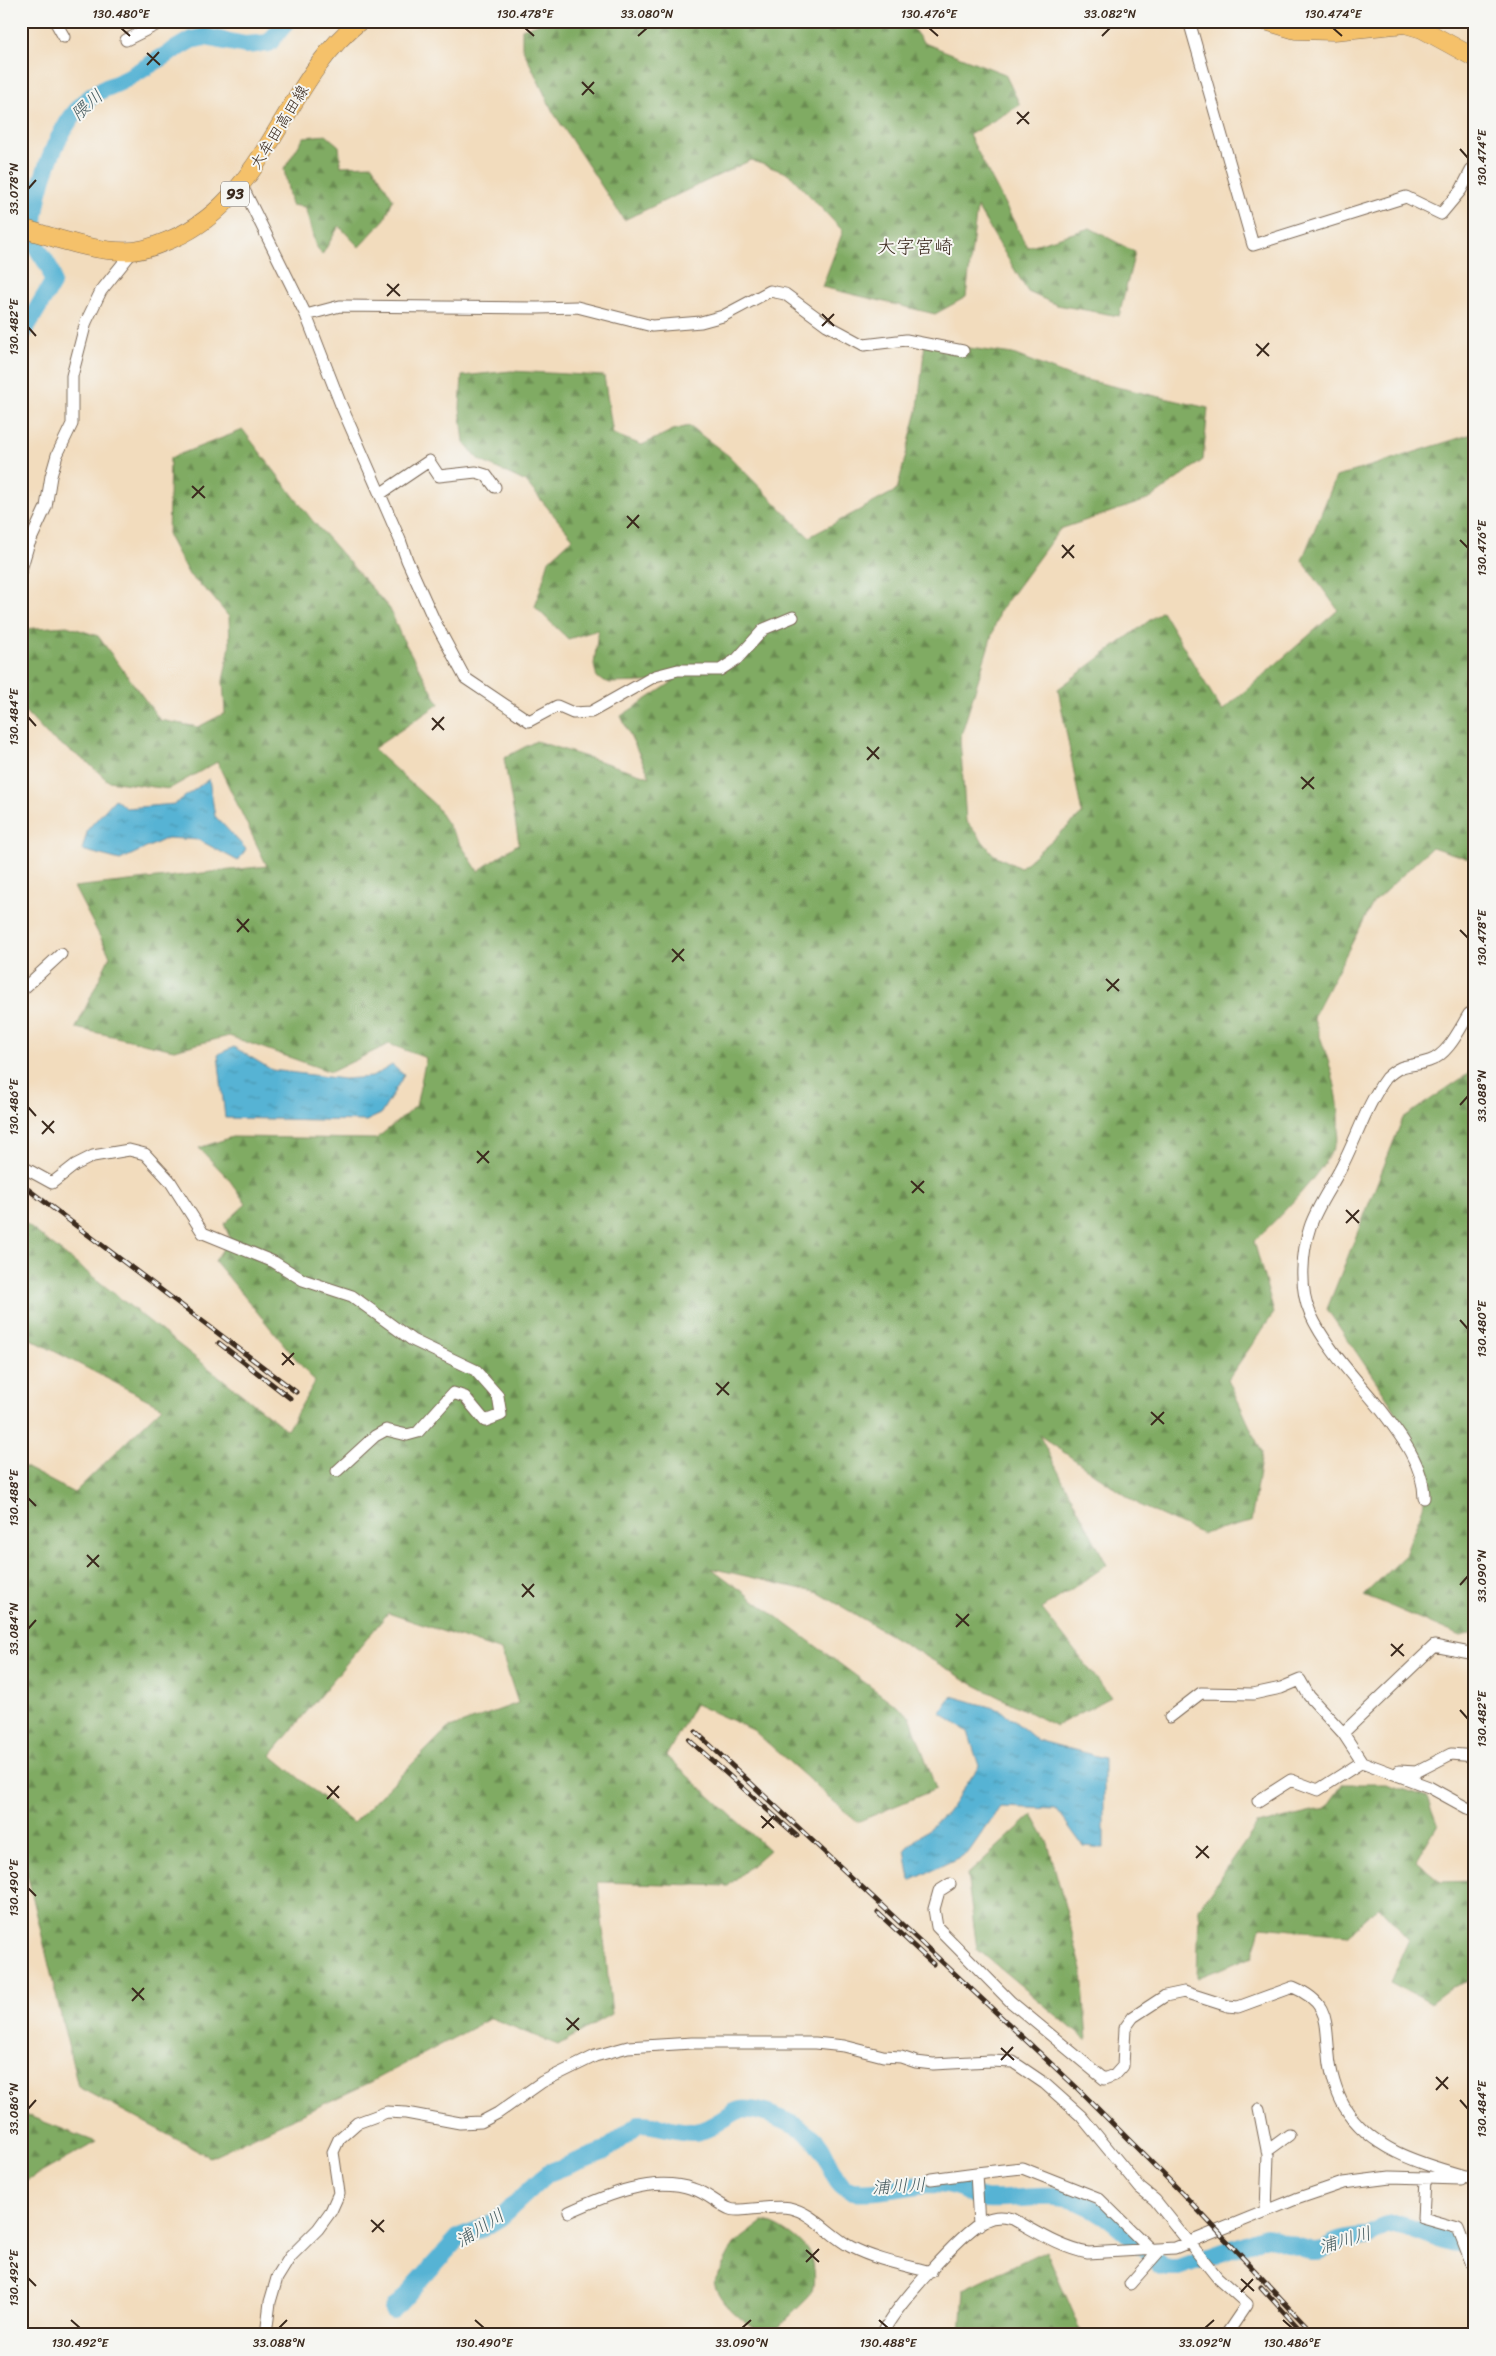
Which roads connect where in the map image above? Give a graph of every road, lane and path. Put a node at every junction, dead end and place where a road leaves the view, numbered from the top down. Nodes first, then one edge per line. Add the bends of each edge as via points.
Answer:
1 (55, 21) edge
2 (164, 21) edge
3 (360, 21) edge
4 (1189, 21) edge
5 (1265, 21) edge
6 (64, 37) dead end
7 (126, 40) dead end
8 (1475, 58) edge
9 (1475, 164) edge
10 (242, 186) junction
11 (28, 230) edge
12 (133, 250) junction
13 (306, 315) junction
14 (963, 351) dead end
15 (495, 488) dead end
16 (380, 494) junction
17 (21, 570) edge
18 (792, 617) dead end
19 (61, 954) dead end
20 (21, 991) edge
21 (1475, 1010) edge
22 (21, 1166) edge
23 (338, 1471) dead end
24 (1424, 1498) dead end
25 (1475, 1654) edge
26 (1170, 1717) dead end
27 (1343, 1733) junction
28 (1475, 1756) edge
29 (1362, 1762) junction
30 (1390, 1771) junction
31 (1258, 1801) dead end
32 (1475, 1810) edge
33 (950, 1884) dead end
34 (1259, 2109) dead end
35 (1289, 2135) dead end
36 (1267, 2151) junction
37 (976, 2173) junction
38 (931, 2179) dead end
39 (1425, 2179) junction
40 (1475, 2179) edge
41 (1266, 2211) junction
42 (569, 2212) dead end
43 (979, 2225) junction
44 (1191, 2243) junction
45 (1156, 2250) junction
46 (1471, 2262) dead end
47 (931, 2272) junction
48 (1130, 2284) dead end
49 (266, 2335) edge
50 (882, 2335) edge
51 (1226, 2335) edge

1 - 6 street
2 - 7 street
3 - 10 main road, 大牟田高田線 / 93 via 330,49
4 - 9 street via 1253,245 1406,197 1441,214 1461,190
5 - 8 main road via 1295,30 1334,32 1405,24 1422,29
10 - 12 main road, 大牟田高田線 / 93 via 215,213 184,234 161,244
10 - 13 street
11 - 12 main road, 大牟田高田線 / 93 via 88,246
12 - 17 street via 101,291 86,322 72,376 72,424 57,456 46,506
13 - 14 street via 340,306 577,306 652,326 701,322 723,316 770,291 785,294 827,325 864,345 906,340
13 - 16 street via 340,404
15 - 16 street via 486,475 476,472 440,476 429,461
16 - 18 street via 434,620 464,678 529,721 557,706 573,713 591,712 655,676 678,670 720,670 737,660 764,629
19 - 20 street
21 - 24 street via 1439,1056 1397,1068 1381,1086 1316,1214 1306,1241 1305,1296 1309,1312 1338,1356 1402,1437 1424,1488
22 - 23 street via 52,1183 93,1156 128,1150 145,1154 170,1181 203,1233 274,1262 303,1280 352,1296 412,1340 475,1370 498,1396 501,1415 486,1420 465,1397 453,1394 418,1432 407,1434 386,1430 375,1436
25 - 27 street via 1434,1646
26 - 27 street via 1200,1693 1253,1694 1300,1680 1309,1696
27 - 29 street
28 - 30 street via 1452,1754 1416,1772
29 - 30 street
29 - 31 street via 1318,1790 1291,1780
30 - 32 street
33 - 40 street via 939,1890 934,1909 937,1927 1011,2002 1104,2079 1123,2066 1125,2028 1133,2017 1165,1996 1184,1992 1238,2007 1293,1987 1309,1994 1322,2008 1327,2022 1332,2071 1344,2106 1356,2121 1371,2136 1412,2161
34 - 36 street
35 - 36 street
36 - 41 street
37 - 38 street
37 - 43 street
37 - 45 street via 1022,2168 1098,2198
39 - 40 street
39 - 41 street via 1390,2177 1342,2183
39 - 46 street via 1424,2218 1458,2228
41 - 44 street
42 - 47 street via 629,2189 676,2184 706,2194 737,2211 773,2206 790,2208 810,2217 852,2247 875,2257
43 - 45 street via 1004,2216 1077,2251 1088,2253
43 - 47 street
44 - 45 street
44 - 49 street via 1156,2200 1140,2188 1081,2116 1044,2083 1013,2062 933,2064 814,2043 648,2045 616,2049 572,2066 481,2122 460,2123 387,2112 357,2123 339,2139 333,2152 339,2193 331,2211 290,2257 277,2278
44 - 51 street via 1217,2276 1247,2304
45 - 48 street
47 - 50 street via 903,2303

